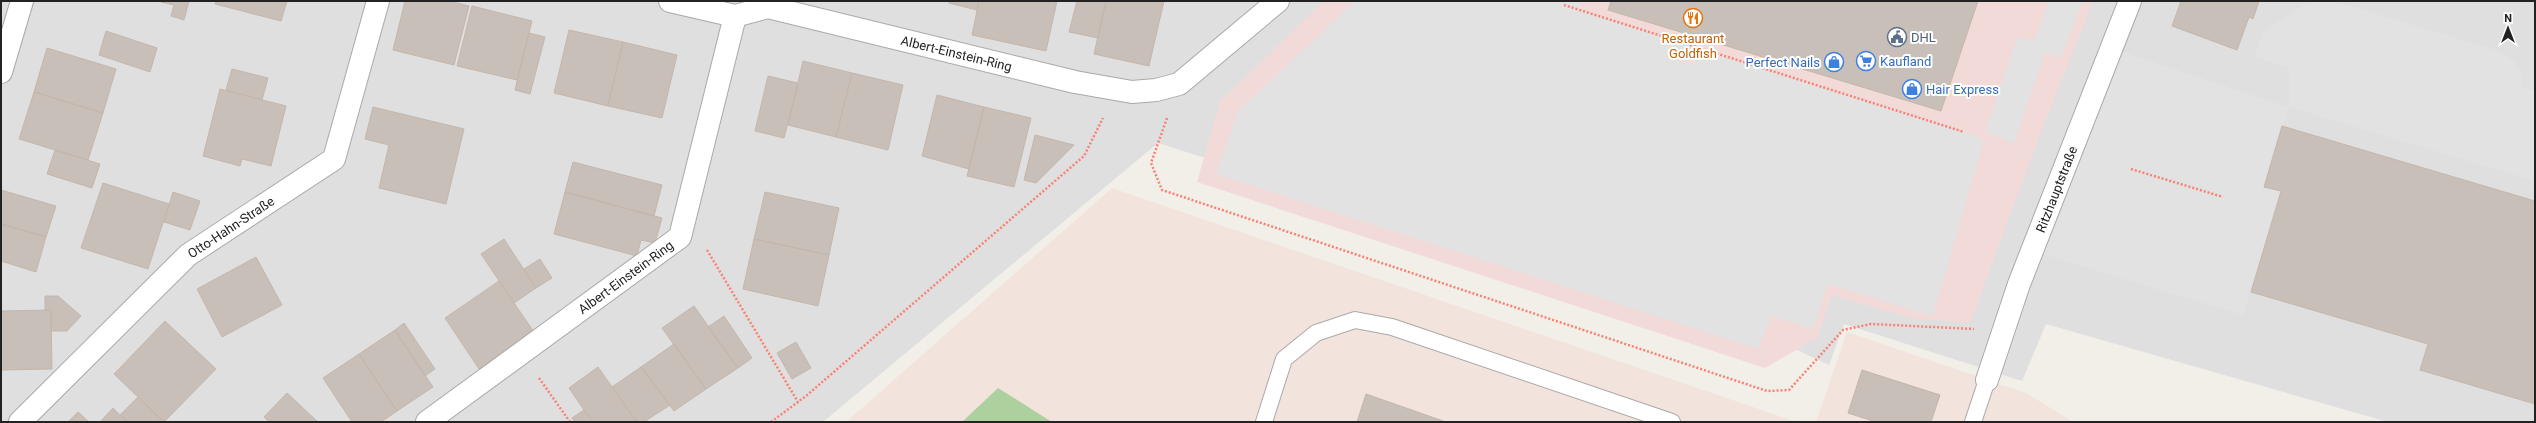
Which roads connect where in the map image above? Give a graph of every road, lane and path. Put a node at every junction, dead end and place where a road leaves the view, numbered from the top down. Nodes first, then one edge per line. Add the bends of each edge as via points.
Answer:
1 (22, 1) edge
2 (378, 1) edge
3 (670, 1) edge
4 (1278, 1) edge
5 (2130, 1) edge
6 (1564, 5) dead end
7 (735, 16) junction
8 (1, 72) edge
9 (1179, 84) junction
10 (1110, 88) junction
11 (1964, 132) dead end
12 (2131, 168) dead end
13 (2223, 197) dead end
14 (686, 216) junction
15 (2004, 331) junction
16 (521, 353) junction
17 (1986, 380) joint
18 (798, 402) junction
19 (20, 422) edge
20 (427, 422) edge
21 (570, 422) edge
22 (771, 422) edge
23 (1264, 422) edge
24 (1672, 422) edge
25 (1973, 422) edge

1 - 8 street
2 - 19 street, Otto-Hahn-Straße via 334,159 188,255
3 - 7 street, Albert-Einstein-Ring
4 - 9 street
5 - 15 street, Ritzhauptstraße via 2022,278
6 - 11 path
7 - 10 street, Albert-Einstein-Ring via 768,8 1075,82
7 - 14 street, Albert-Einstein-Ring
9 - 10 street, Albert-Einstein-Ring via 1156,90 1132,92
9 - 15 path via 1152,163 1162,190 1767,391 1789,390 1843,330 1871,324
10 - 18 path via 1104,116 1084,156
12 - 13 path
14 - 16 street, Albert-Einstein-Ring via 680,237
14 - 18 path
15 - 17 street, Ritzhauptstraße
16 - 20 street, Albert-Einstein-Ring
16 - 21 path
17 - 25 lane
18 - 22 path
23 - 24 lane via 1284,359 1316,332 1355,320 1392,327

